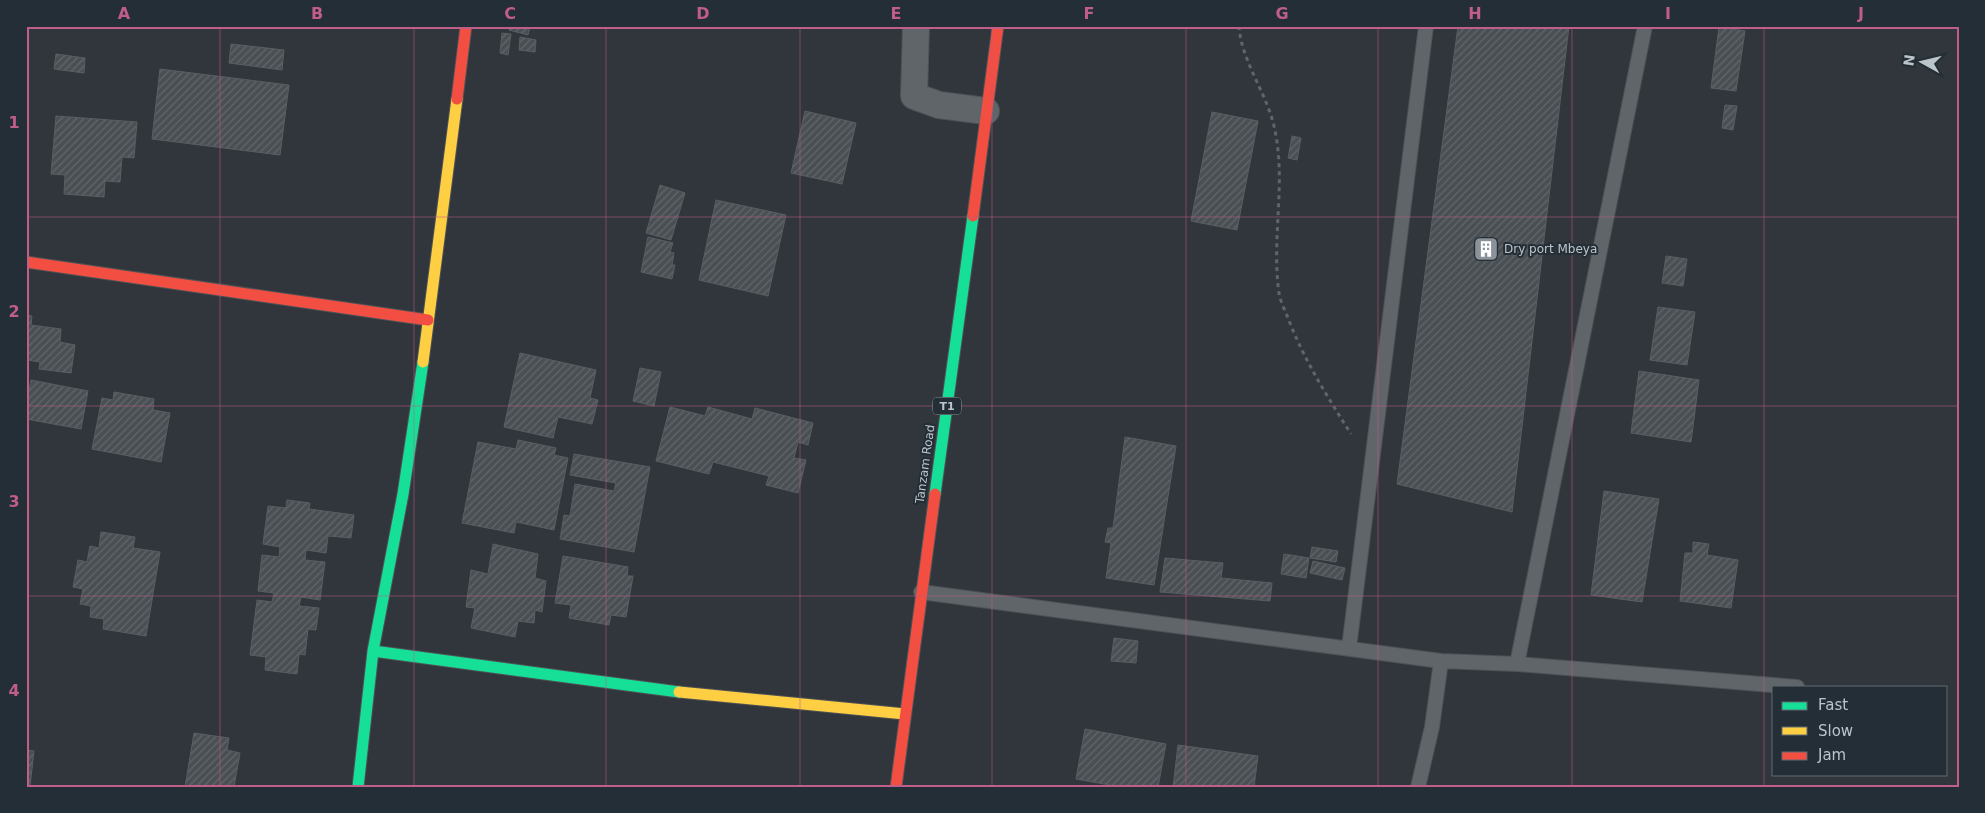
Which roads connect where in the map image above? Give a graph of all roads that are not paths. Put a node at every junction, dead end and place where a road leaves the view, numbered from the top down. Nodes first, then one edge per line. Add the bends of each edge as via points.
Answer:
1 (466, 26) edge
2 (916, 26) edge
3 (998, 26) edge
4 (1426, 26) edge
5 (1645, 26) edge
6 (986, 111) junction
7 (26, 262) edge
8 (428, 320) junction
9 (922, 592) junction
10 (1350, 648) junction
11 (373, 651) junction
12 (1441, 661) junction
13 (1517, 664) junction
14 (1786, 686) edge
15 (905, 714) junction
16 (358, 787) edge
17 (896, 787) edge
18 (1418, 787) edge

1 - 8 main road
2 - 6 street via 914,96 939,105
3 - 6 main road, Tanzam Road / T1
4 - 10 lane
5 - 13 lane
6 - 9 main road, Tanzam Road / T1
7 - 8 main road
8 - 11 main road via 403,494
9 - 10 lane
9 - 15 main road, Tanzam Road / T1
10 - 12 lane
11 - 15 main road via 647,689
11 - 16 main road
12 - 13 lane
12 - 18 lane via 1432,728
13 - 14 lane
15 - 17 main road, Tanzam Road / T1

